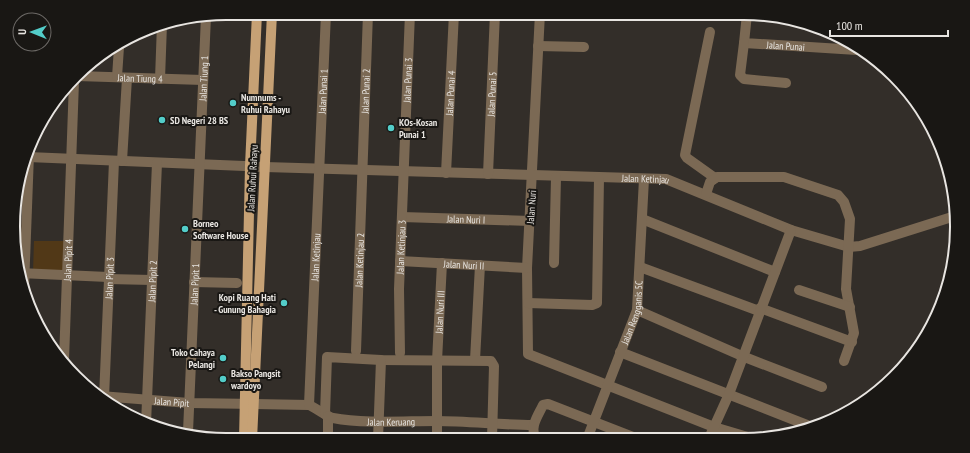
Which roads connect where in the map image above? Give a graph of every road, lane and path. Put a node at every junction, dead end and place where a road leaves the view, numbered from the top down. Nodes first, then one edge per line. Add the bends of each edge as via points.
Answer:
1 (257, 20) edge
2 (272, 20) edge
3 (326, 20) edge
4 (368, 20) edge
5 (410, 20) edge
6 (454, 20) edge
7 (495, 20) edge
8 (540, 20) edge
9 (746, 20) edge
10 (206, 21) edge
11 (162, 30) edge
12 (710, 32) dead end
13 (744, 43) junction
14 (538, 46) junction
15 (584, 47) dead end
16 (849, 50) edge
17 (119, 51) edge
18 (84, 76) edge
19 (122, 77) junction
20 (160, 79) junction
21 (203, 80) junction
22 (786, 83) dead end
23 (74, 87) edge
24 (32, 156) edge
25 (71, 159) junction
26 (118, 161) junction
27 (157, 163) junction
28 (200, 164) junction
29 (250, 166) junction
30 (265, 167) junction
31 (319, 169) junction
32 (363, 170) junction
33 (27, 172) edge
34 (404, 172) junction
35 (446, 173) junction
36 (488, 174) junction
37 (533, 176) junction
38 (556, 177) junction
39 (599, 178) junction
40 (715, 178) junction
41 (644, 179) junction
42 (706, 194) junction
43 (402, 217) junction
44 (950, 218) edge
45 (642, 219) junction
46 (530, 221) junction
47 (791, 230) junction
48 (848, 246) junction
49 (23, 258) edge
50 (400, 262) junction
51 (442, 263) junction
52 (554, 263) dead end
53 (480, 265) junction
54 (640, 267) junction
55 (527, 268) junction
56 (775, 272) junction
57 (25, 273) edge
58 (66, 275) junction
59 (108, 278) junction
60 (152, 280) junction
61 (194, 282) junction
62 (238, 284) dead end
63 (799, 290) dead end
64 (528, 303) junction
65 (850, 307) junction
66 (637, 310) junction
67 (760, 310) junction
68 (852, 342) junction
69 (356, 351) dead end
70 (620, 352) junction
71 (400, 353) dead end
72 (64, 354) edge
73 (742, 356) junction
74 (380, 360) junction
75 (475, 360) junction
76 (437, 361) junction
77 (844, 361) dead end
78 (608, 385) junction
79 (822, 387) dead end
80 (102, 391) edge
81 (729, 394) junction
82 (111, 398) edge
83 (147, 400) junction
84 (189, 403) junction
85 (249, 405) junction
86 (309, 405) junction
87 (327, 415) junction
88 (146, 417) edge
89 (379, 421) junction
90 (438, 421) junction
91 (593, 421) junction
92 (804, 424) edge
93 (492, 425) junction
94 (534, 425) junction
95 (714, 427) junction
96 (188, 429) edge
97 (245, 433) edge
98 (251, 433) edge
99 (328, 433) edge
100 (378, 433) edge
101 (437, 433) edge
102 (492, 433) edge
103 (535, 433) edge
104 (589, 433) edge
105 (623, 433) edge
106 (711, 433) edge
107 (734, 433) edge

1 - 29 main road, Jalan Ruhui Rahayu
2 - 30 main road, Jalan Ruhui Rahayu
3 - 31 street, Jalan Punai 1
4 - 32 street, Jalan Punai 2
5 - 34 street, Jalan Punai 3
6 - 35 street, Jalan Punai 4
7 - 36 street, Jalan Punai 5
8 - 14 street, Jalan Nuri
9 - 13 street
10 - 21 street, Jalan Tiung 1
11 - 20 street
12 - 40 street via 685,155
13 - 16 street, Jalan Punai
13 - 22 street via 740,75 744,79
14 - 15 street
14 - 37 street, Jalan Nuri
17 - 19 street, Jalan Pipit 3
18 - 19 street, Jalan Tiung 4
19 - 20 street, Jalan Tiung 4
19 - 26 street, Jalan Pipit 3
20 - 21 street, Jalan Tiung 4
21 - 28 street, Jalan Tiung 1
23 - 25 street, Jalan Pipit 4
24 - 25 street, Jalan Ketinjau
25 - 26 street, Jalan Ketinjau
25 - 58 street, Jalan Pipit 4
26 - 27 street, Jalan Ketinjau
26 - 59 street, Jalan Pipit 3
27 - 28 street, Jalan Ketinjau
27 - 60 street, Jalan Pipit 2
28 - 29 street, Jalan Ketinjau
28 - 61 street, Jalan Pipit 1
29 - 30 street, Jalan Ketinjau
29 - 85 main road, Jalan Ruhui Rahayu
30 - 31 street, Jalan Ketinjau
30 - 85 main road, Jalan Ruhui Rahayu
31 - 32 street, Jalan Ketinjau
31 - 86 street, Jalan Ketinjau
32 - 34 street, Jalan Ketinjau
32 - 69 street, Jalan Ketinjau 2
33 - 49 street
34 - 35 street, Jalan Ketinjau
34 - 43 street, Jalan Ketinjau 3
35 - 36 street, Jalan Ketinjau
36 - 37 street, Jalan Ketinjau
37 - 38 street, Jalan Ketinjau
37 - 46 street, Jalan Nuri
38 - 39 street, Jalan Ketinjau
38 - 52 street
39 - 41 street, Jalan Ketinjau
39 - 64 street via 597,303 592,306
40 - 42 street via 710,182
40 - 48 street via 784,177 838,195 844,202 850,219
41 - 42 street, Jalan Ketinjau via 670,180
41 - 45 street, Jalan Rengganis 5C
42 - 47 street, Jalan Ketinjau
43 - 46 street, Jalan Nuri I
43 - 50 street, Jalan Ketinjau 3
44 - 48 street, Jalan Ketinjau via 860,246
45 - 54 street, Jalan Rengganis 5C
45 - 56 street
46 - 55 street, Jalan Nuri
47 - 48 street, Jalan Ketinjau
47 - 56 street
48 - 65 street via 846,289
50 - 51 street, Jalan Nuri II
50 - 71 street, Jalan Ketinjau 3
51 - 53 street, Jalan Nuri II
51 - 76 street, Jalan Nuri III
53 - 55 street, Jalan Nuri II
53 - 75 street
54 - 66 street, Jalan Rengganis 5C
54 - 67 street
55 - 64 street, Jalan Nuri
56 - 67 street
57 - 58 street
58 - 59 street
58 - 72 street, Jalan Pipit 4
59 - 60 street
59 - 80 street, Jalan Pipit 3
60 - 83 street, Jalan Pipit 2
61 - 62 street
61 - 84 street, Jalan Pipit 1
63 - 65 street
64 - 78 street, Jalan Nuri via 528,354
65 - 68 street via 854,333
66 - 70 street, Jalan Rengganis 5C
66 - 73 street
67 - 68 street
67 - 73 street
68 - 77 street
70 - 78 street, Jalan Rengganis 5C
70 - 81 street
73 - 79 street
73 - 81 street
74 - 76 street
74 - 87 street via 327,357
74 - 89 street
75 - 76 street
75 - 93 street via 491,361 494,366
76 - 90 street, Jalan Nuri III
78 - 91 street, Jalan Rengganis 5C
78 - 95 street
81 - 92 street
81 - 95 street
82 - 83 street, Jalan Pipit
83 - 84 street, Jalan Pipit
83 - 88 street, Jalan Pipit 2
84 - 85 street, Jalan Pipit
84 - 96 street, Jalan Pipit 1
85 - 86 street, Jalan Keruang
85 - 97 main road, Jalan Ruhui Rahayu
85 - 98 main road, Jalan Ruhui Rahayu
86 - 87 street, Jalan Keruang
87 - 89 street, Jalan Keruang
87 - 99 street
89 - 90 street, Jalan Keruang
89 - 100 street
90 - 93 street, Jalan Keruang
90 - 101 street, Jalan Nuri III
91 - 94 street via 548,404 543,405
91 - 104 street, Jalan Rengganis 5C
91 - 105 street
93 - 94 street, Jalan Keruang
93 - 102 street
94 - 103 street
95 - 106 street
95 - 107 street

